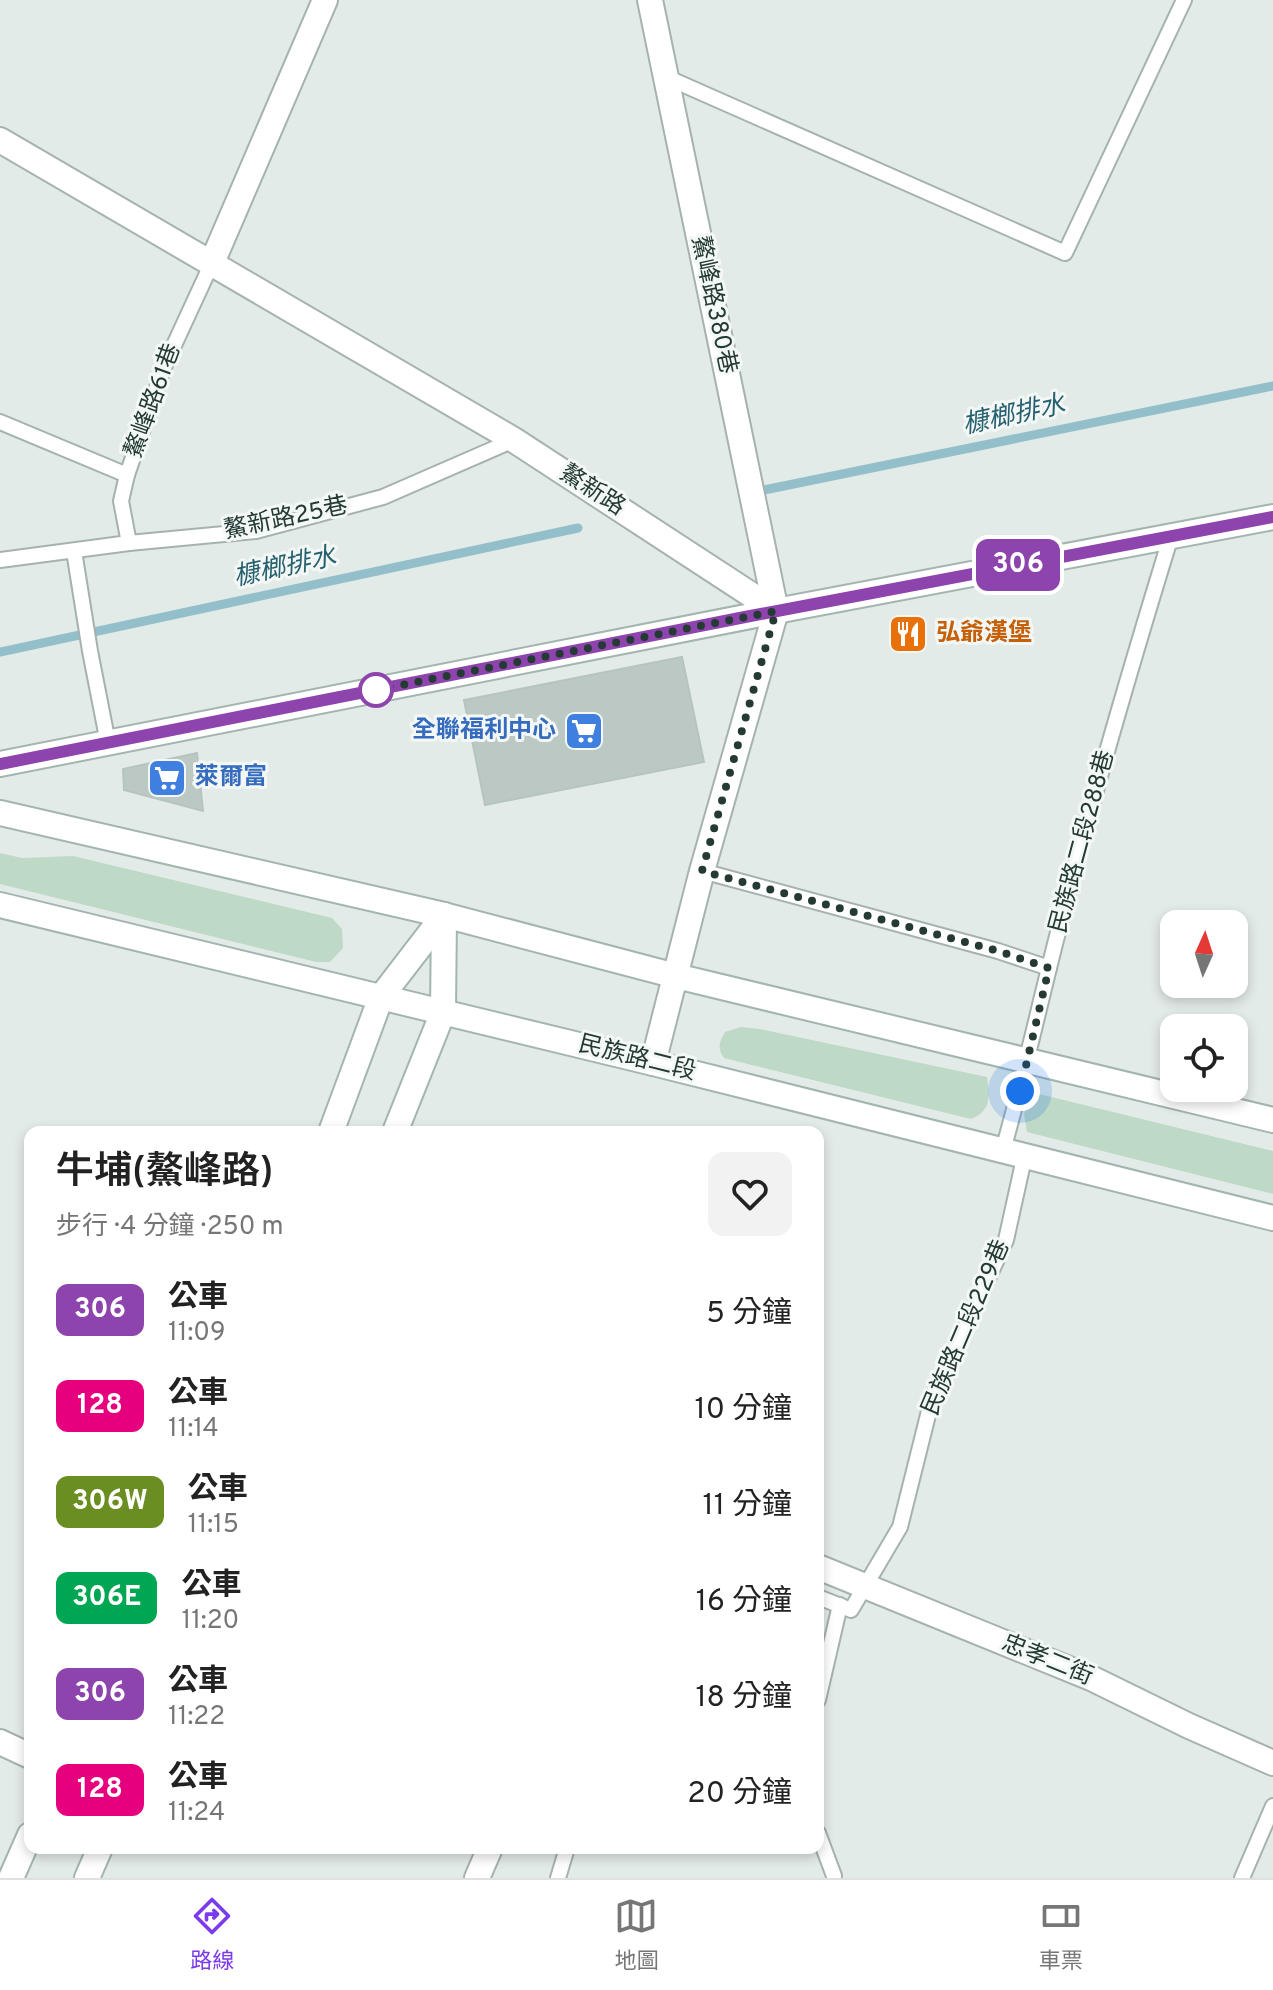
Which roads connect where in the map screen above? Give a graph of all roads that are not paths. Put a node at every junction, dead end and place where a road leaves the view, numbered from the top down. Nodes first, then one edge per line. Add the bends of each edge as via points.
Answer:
1 (325, 0) edge
2 (650, 0) edge
3 (1184, 0) edge
4 (666, 77) junction
5 (0, 140) edge
6 (211, 265) junction
7 (0, 422) edge
8 (514, 440) junction
9 (127, 475) junction
10 (1273, 517) edge
11 (1171, 536) junction
12 (129, 543) junction
13 (74, 551) junction
14 (0, 560) edge
15 (776, 611) junction
16 (108, 743) junction
17 (0, 764) edge
18 (0, 813) edge
19 (702, 871) junction
20 (0, 905) edge
21 (444, 915) junction
22 (1049, 968) junction
23 (676, 976) junction
24 (381, 997) junction
25 (443, 1012) junction
26 (1028, 1061) junction
27 (653, 1063) junction
28 (1273, 1120) edge
29 (333, 1126) edge
30 (397, 1126) edge
31 (1014, 1152) junction
32 (1273, 1218) edge
33 (824, 1570) edge
34 (865, 1587) junction
35 (824, 1599) edge
36 (840, 1605) junction
37 (824, 1674) edge
38 (0, 1742) edge
39 (24, 1753) edge
40 (1273, 1763) edge
41 (1273, 1806) edge
42 (24, 1849) edge
43 (824, 1849) edge
44 (97, 1854) edge
45 (487, 1854) edge
46 (565, 1854) edge
47 (834, 1876) edge
48 (11, 1878) edge
49 (87, 1878) edge
50 (477, 1878) edge
51 (558, 1878) edge
52 (1242, 1878) edge

1 - 6 street
2 - 4 street, 鰲峰路380巷
3 - 4 lane via 1065,253
4 - 15 street, 鰲峰路380巷
5 - 6 street, 鰲新路
6 - 8 street, 鰲新路
6 - 9 lane, 鰲峰路61巷 via 164,367
7 - 9 lane
8 - 12 lane, 鰲新路25巷 via 354,505 256,531
8 - 15 street, 鰲新路
9 - 12 lane, 鰲峰路61巷 via 121,501
10 - 11 street
11 - 15 street
11 - 22 lane, 民族路二段288巷
12 - 13 lane, 鰲新路25巷
13 - 14 lane, 鰲新路25巷
13 - 16 lane
15 - 16 street
15 - 19 street
16 - 17 street
18 - 21 street
19 - 22 lane
19 - 23 street
20 - 24 street, 民族路二段
21 - 23 street
21 - 24 street
21 - 25 street
22 - 26 lane, 民族路二段288巷
23 - 26 street
23 - 27 street
24 - 25 street, 民族路二段
24 - 29 street
25 - 27 street, 民族路二段
25 - 30 street
26 - 28 street
26 - 31 lane, 民族路二段288巷
27 - 31 street, 民族路二段
31 - 32 street, 民族路二段
31 - 34 lane, 民族路二段229巷 via 1006,1240 932,1399 900,1527
33 - 34 street, 忠孝二街
34 - 36 lane via 851,1610
34 - 40 street, 忠孝二街 via 1091,1678
35 - 36 lane
36 - 37 lane
38 - 39 street
41 - 52 lane
42 - 48 street
43 - 47 lane
44 - 49 street
45 - 50 street
46 - 51 lane

